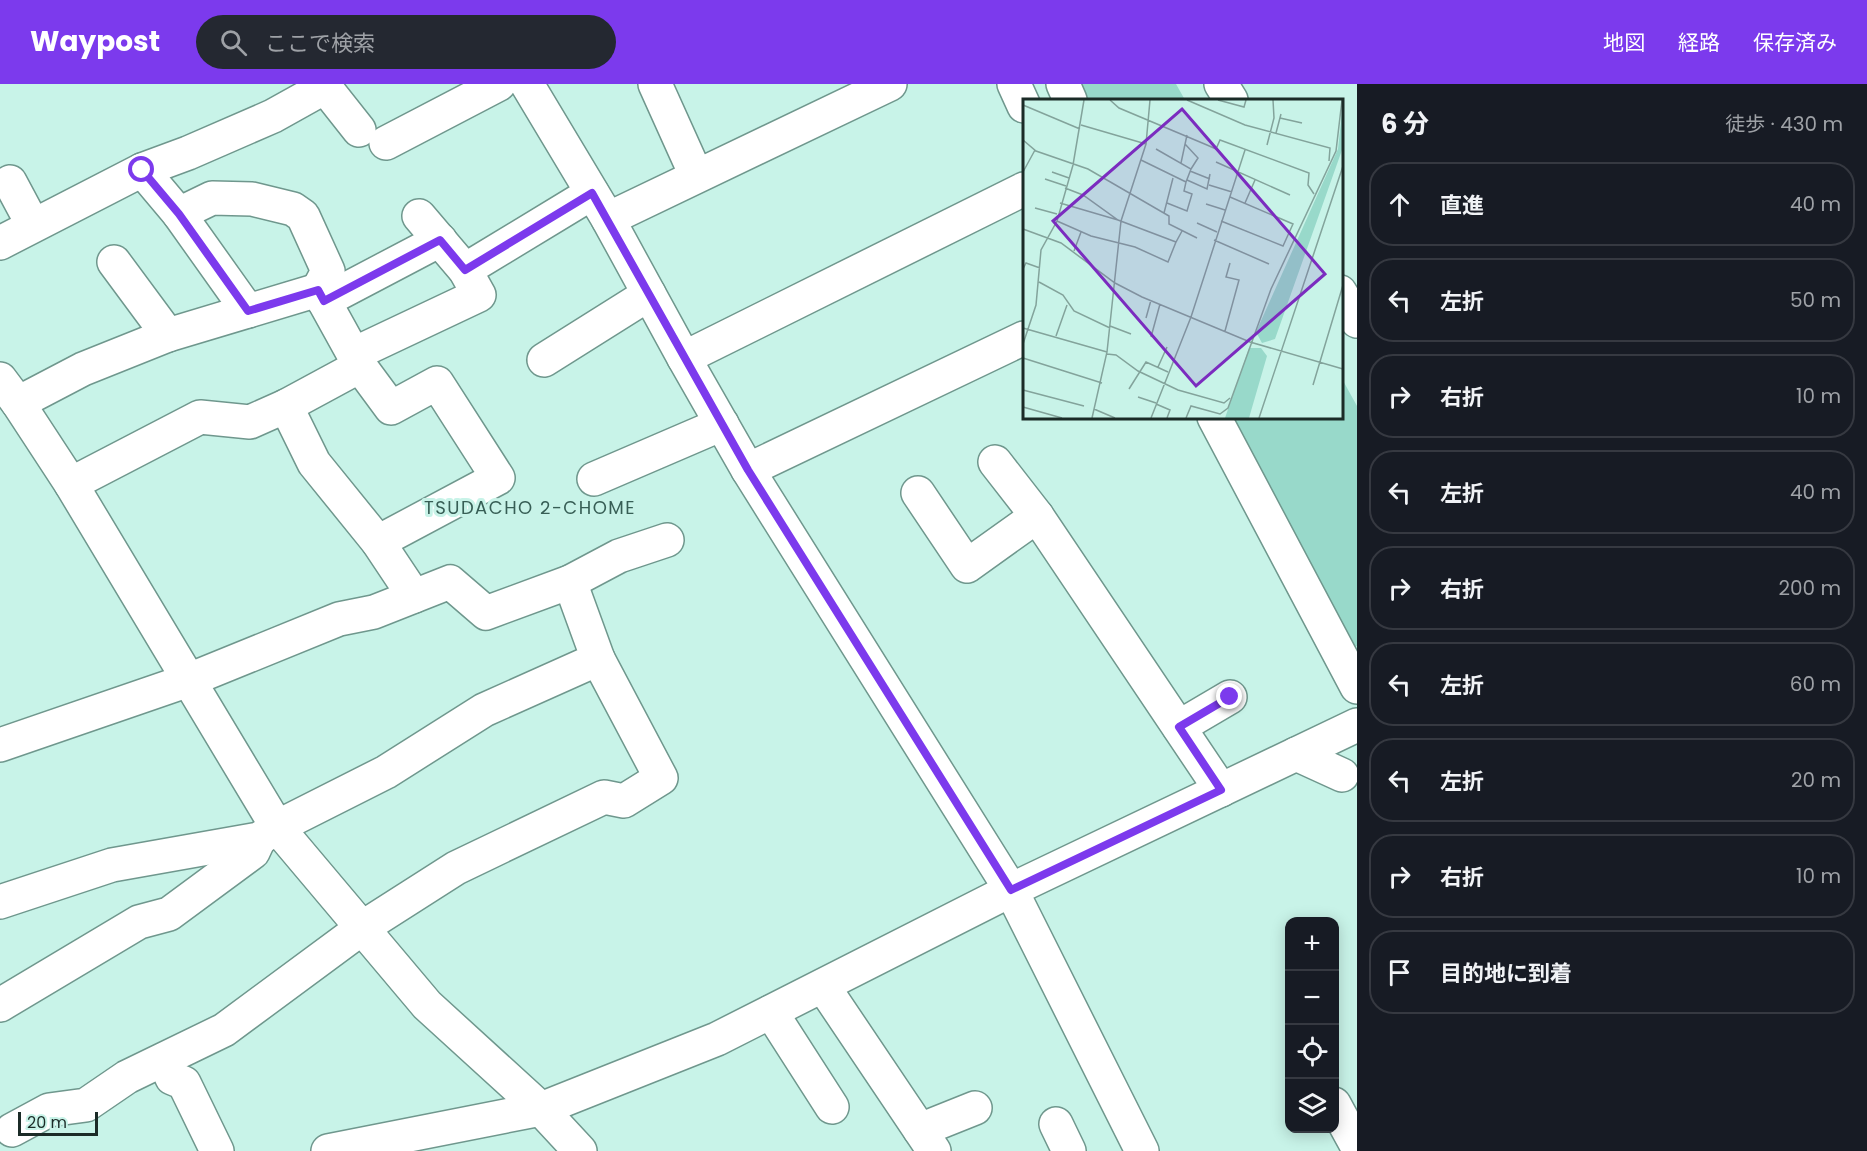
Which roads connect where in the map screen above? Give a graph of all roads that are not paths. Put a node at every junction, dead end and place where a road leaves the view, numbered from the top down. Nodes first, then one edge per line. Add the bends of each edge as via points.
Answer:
1 (499, 84) edge
2 (527, 84) edge
3 (655, 84) edge
4 (890, 84) edge
5 (1014, 84) edge
6 (1062, 84) edge
7 (1221, 84) edge
8 (324, 85) edge
9 (1070, 99) edge
10 (1230, 99) edge
11 (1023, 104) edge
12 (142, 170) junction
13 (696, 176) junction
14 (10, 182) dead end
15 (1023, 189) edge
16 (600, 206) junction
17 (179, 214) junction
18 (33, 225) junction
19 (0, 243) edge
20 (114, 262) dead end
21 (465, 270) junction
22 (649, 294) junction
23 (1342, 294) edge
24 (321, 295) junction
25 (248, 311) junction
26 (1357, 321) edge
27 (168, 335) junction
28 (1023, 338) edge
29 (684, 358) junction
30 (357, 360) junction
31 (544, 360) dead end
32 (9, 398) edge
33 (286, 406) junction
34 (1215, 418) edge
35 (722, 424) junction
36 (995, 462) dead end
37 (748, 470) junction
38 (594, 479) dead end
39 (71, 484) junction
40 (918, 493) dead end
41 (1037, 516) junction
42 (667, 540) dead end
43 (378, 542) junction
44 (570, 582) junction
45 (414, 596) junction
46 (598, 659) junction
47 (189, 680) junction
48 (1357, 687) edge
49 (1230, 697) dead end
50 (1357, 725) edge
51 (1179, 727) junction
52 (0, 745) edge
53 (1296, 754) junction
54 (1342, 775) dead end
55 (1221, 790) junction
56 (268, 833) junction
57 (1011, 890) junction
58 (0, 902) edge
59 (362, 928) junction
60 (823, 986) junction
61 (0, 1005) edge
62 (771, 1012) junction
63 (164, 1060) junction
64 (832, 1107) dead end
65 (975, 1108) dead end
66 (541, 1109) junction
67 (1339, 1112) edge
68 (12, 1133) edge
69 (927, 1140) edge
70 (1357, 1146) edge
71 (216, 1151) edge
72 (328, 1151) edge
73 (580, 1151) edge
74 (1142, 1151) edge

1 - 8 street via 372,136
2 - 16 street
3 - 13 street
4 - 13 street
5 - 11 street
6 - 9 street
7 - 10 street
8 - 12 street via 273,116
12 - 17 street
12 - 18 street
13 - 16 street
14 - 18 street
15 - 29 street
16 - 21 street
16 - 22 street
17 - 24 street via 212,198 252,199 293,209 303,216 328,271
17 - 25 street
18 - 19 street
20 - 27 street
21 - 24 street via 430,228
21 - 30 street via 478,295
22 - 29 street
22 - 31 street
23 - 26 street
24 - 25 street
24 - 30 street
25 - 27 street
27 - 32 street
28 - 37 street
29 - 35 street
30 - 33 street
30 - 43 street via 391,408 437,383 498,478
32 - 39 street
33 - 39 street via 250,422 200,417
33 - 43 street via 314,463
34 - 48 street
35 - 37 street
35 - 38 street
36 - 41 street
37 - 57 street
39 - 47 street
40 - 41 street via 967,566
41 - 51 street
42 - 44 street via 619,556
43 - 45 street
44 - 45 street via 486,613 450,582
44 - 46 street
45 - 47 street via 374,612 339,619
46 - 56 street via 484,710 386,772
46 - 59 street via 661,778 624,801 604,797 456,868
47 - 52 street
47 - 56 street
49 - 51 street
50 - 53 street
51 - 55 street
53 - 54 street
53 - 55 street
55 - 57 street
56 - 58 street via 112,865
56 - 59 street
56 - 61 street via 253,852 169,914 139,922
57 - 60 street
57 - 74 street
59 - 63 street via 224,1030
59 - 66 street via 427,1005
60 - 62 street
60 - 69 street
62 - 64 street
62 - 66 street via 717,1039
63 - 68 street via 128,1077 86,1105 49,1110
63 - 71 street via 172,1078 184,1083
65 - 69 street
66 - 72 street
66 - 73 street
67 - 70 street

